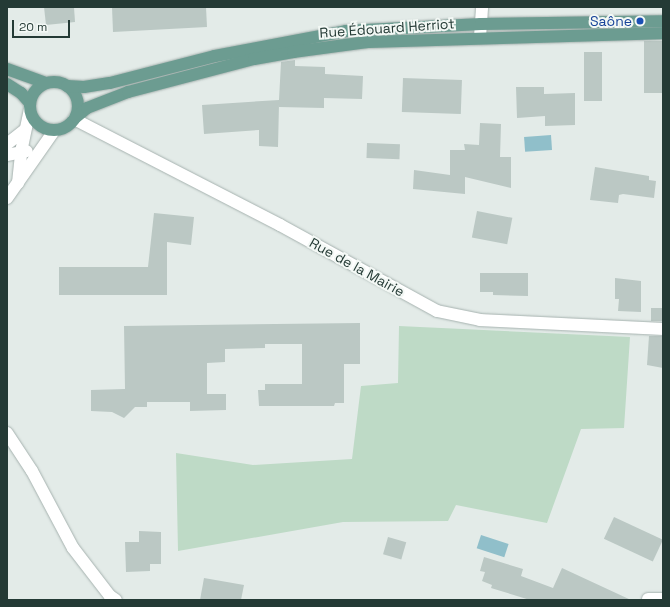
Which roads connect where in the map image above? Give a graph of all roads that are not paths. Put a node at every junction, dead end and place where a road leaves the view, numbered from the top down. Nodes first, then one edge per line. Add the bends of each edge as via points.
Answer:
1 (482, 7) edge
2 (663, 21) edge
3 (481, 24) junction
4 (663, 33) edge
5 (480, 37) junction
6 (7, 70) edge
7 (7, 84) edge
8 (46, 84) junction
9 (67, 86) junction
10 (30, 106) junction
11 (75, 118) junction
12 (25, 130) junction
13 (54, 131) junction
14 (7, 144) edge
15 (42, 145) junction
16 (21, 152) junction
17 (7, 155) edge
18 (18, 184) junction
19 (7, 198) edge
20 (663, 329) edge
21 (7, 433) edge
22 (648, 599) edge
23 (663, 599) edge
24 (116, 600) edge

1 - 3 street
2 - 3 main road
3 - 5 street
3 - 9 main road via 340,32 222,54 110,83 84,87
4 - 5 main road, Rue Édouard Herriot
5 - 11 main road, Rue Édouard Herriot via 367,42 254,59 115,96 87,108
6 - 8 main road
7 - 10 main road via 20,93
8 - 9 main road via 57,82
8 - 10 main road via 35,91
9 - 11 main road via 77,100
10 - 12 street
10 - 13 main road via 36,122 47,130
11 - 13 main road via 69,125
11 - 20 street, Rue de la Mairie via 280,225 437,311 480,320
12 - 14 street
12 - 16 street
13 - 15 street
15 - 16 street
15 - 18 street
16 - 17 street
16 - 18 street
18 - 19 street
21 - 24 street via 32,471 74,548 110,596
22 - 23 street

